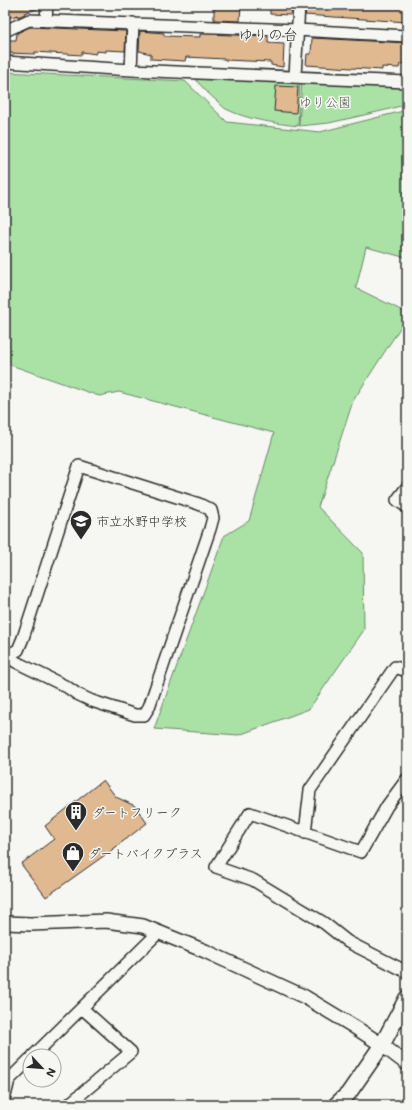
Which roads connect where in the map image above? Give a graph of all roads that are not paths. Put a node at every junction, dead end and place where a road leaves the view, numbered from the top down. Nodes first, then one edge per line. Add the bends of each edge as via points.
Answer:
1 (47, 5) edge
2 (299, 5) edge
3 (46, 21) junction
4 (133, 23) junction
5 (297, 30) junction
6 (5, 31) edge
7 (407, 36) edge
8 (5, 62) edge
9 (131, 70) junction
10 (295, 76) junction
11 (407, 82) edge
12 (407, 487) edge
13 (407, 507) edge
14 (7, 654) edge
15 (407, 671) edge
16 (407, 779) edge
17 (305, 833) junction
18 (5, 922) edge
19 (158, 932) junction
20 (407, 972) edge
21 (407, 998) edge
22 (84, 1009) dead end
23 (382, 1045) junction
24 (41, 1048) edge
25 (407, 1064) edge
26 (22, 1067) edge
27 (5, 1096) edge
28 (68, 1105) edge
29 (336, 1105) edge

1 - 3 street
2 - 5 street
3 - 4 street
3 - 6 street via 29,20
4 - 5 street
4 - 9 street
5 - 7 street
5 - 10 street
8 - 9 street
9 - 10 street
10 - 11 street
12 - 13 street via 397,500
14 - 14 street via 18,650 24,638 79,466 211,510 213,518 210,529 149,707 144,715 135,715 92,701 16,662
15 - 17 street via 395,667 310,790
16 - 17 street via 387,806 361,852
17 - 20 street via 250,813 216,867 253,880 324,922 348,942
18 - 19 street via 31,924 106,921 143,926
19 - 23 street via 304,997
19 - 24 street
21 - 23 main road
22 - 28 street via 131,1052
23 - 25 street
23 - 29 main road via 348,1094
26 - 27 street via 9,1080

